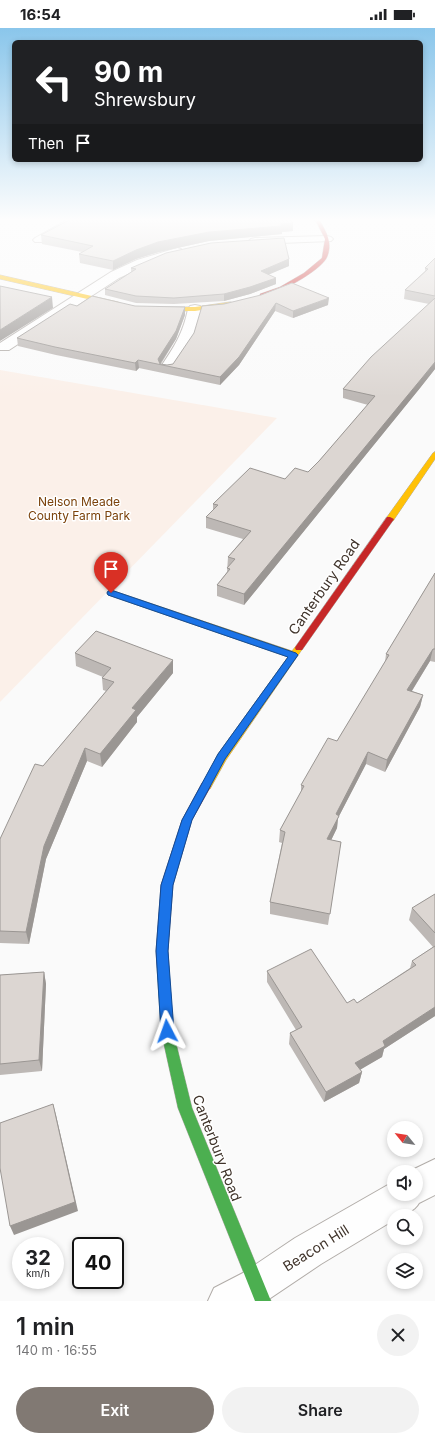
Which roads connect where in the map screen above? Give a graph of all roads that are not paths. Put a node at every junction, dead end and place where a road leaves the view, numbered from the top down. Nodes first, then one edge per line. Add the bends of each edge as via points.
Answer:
1 (6, 278) edge
2 (110, 278) edge
3 (298, 278) edge
4 (83, 296) junction
5 (255, 298) edge
6 (238, 302) edge
7 (128, 306) edge
8 (144, 308) edge
9 (195, 309) junction
10 (4, 347) dead end
11 (167, 368) edge
12 (435, 454) edge
13 (111, 593) dead end
14 (293, 655) junction
15 (435, 1176) edge
16 (423, 1183) edge
17 (393, 1201) edge
18 (249, 1296) edge

1 - 4 street
2 - 4 street
3 - 5 street
4 - 7 street
4 - 10 street
6 - 9 street
8 - 9 street
9 - 11 street via 192,327 184,346
12 - 14 street, Canterbury Road
13 - 14 street
14 - 18 street, Canterbury Road via 222,756 187,820 167,885 162,951 167,1031 185,1108
15 - 16 street
17 - 18 street, Beacon Hill via 308,1251

